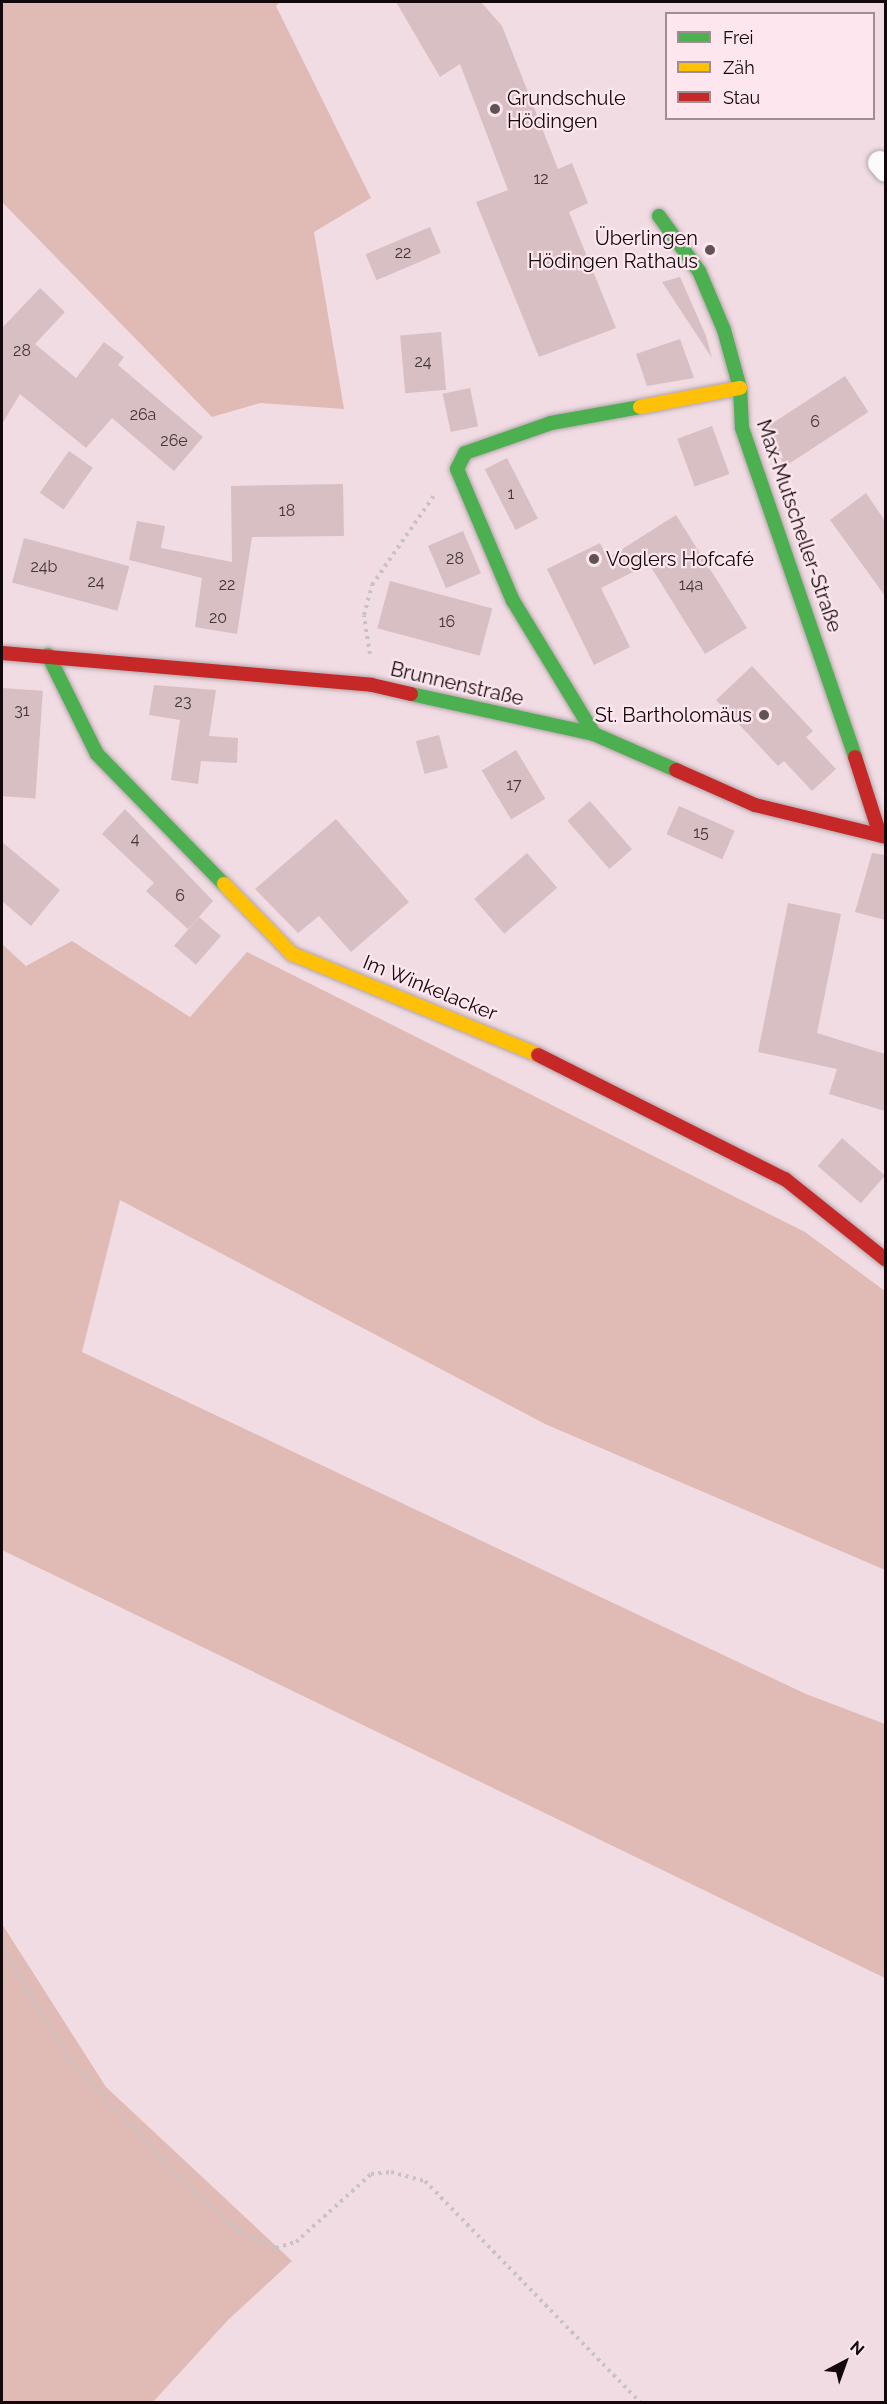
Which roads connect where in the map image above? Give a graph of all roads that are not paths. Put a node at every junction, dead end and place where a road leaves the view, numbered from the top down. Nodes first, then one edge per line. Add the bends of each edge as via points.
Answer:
1 (658, 216) dead end
2 (741, 388) junction
3 (2, 653) edge
4 (48, 655) junction
5 (594, 734) junction
6 (883, 836) edge
7 (885, 1260) edge

1 - 2 street, Max-Mutscheller-Straße via 699,271
2 - 5 street via 551,423 465,453 457,469 513,601
2 - 6 street, Max-Mutscheller-Straße via 742,428 803,594
3 - 4 street, Brunnenstraße
4 - 5 street, Brunnenstraße via 372,685
4 - 7 street, Im Winkelacker via 97,754 292,954 511,1041 785,1179
5 - 6 street, Brunnenstraße via 755,805

